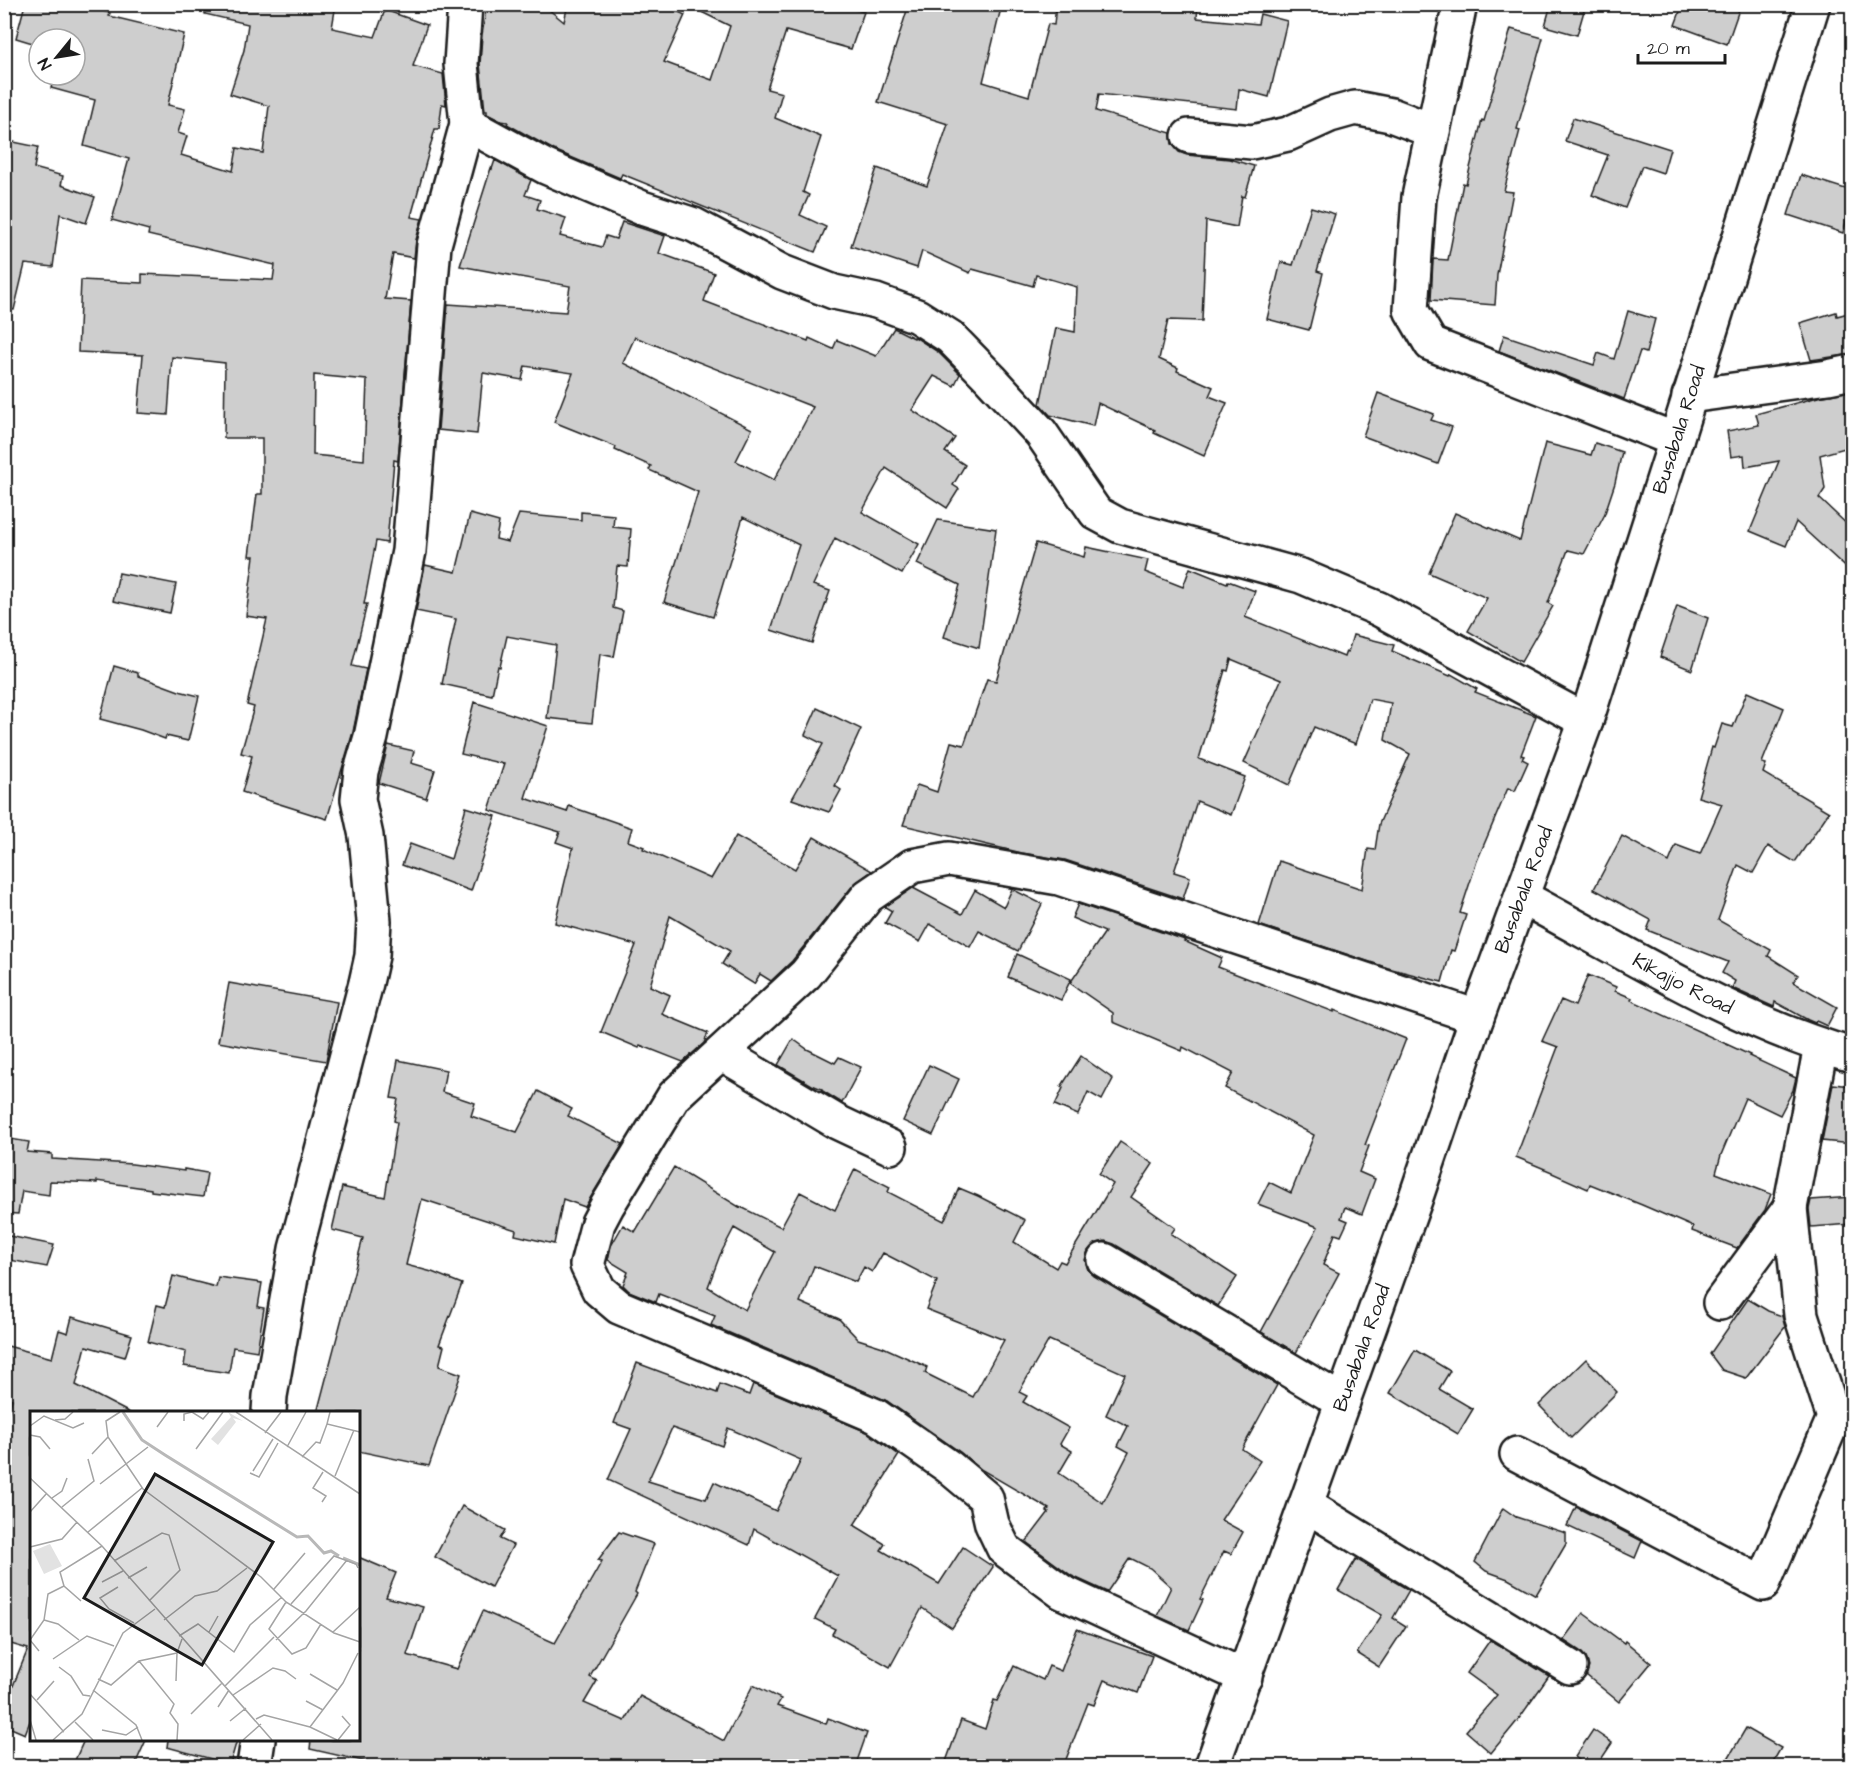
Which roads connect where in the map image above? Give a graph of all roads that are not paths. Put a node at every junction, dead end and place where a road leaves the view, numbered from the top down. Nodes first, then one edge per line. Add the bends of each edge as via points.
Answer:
1 (465, 4) edge
2 (1460, 4) edge
3 (1813, 4) edge
4 (467, 124) junction
5 (1433, 131) junction
6 (1189, 136) dead end
7 (1852, 372) edge
8 (1689, 396) junction
9 (1676, 440) junction
10 (1586, 721) junction
11 (1522, 897) junction
12 (1477, 1017) junction
13 (1821, 1046) junction
14 (721, 1053) junction
15 (1852, 1055) edge
16 (890, 1147) dead end
17 (1790, 1208) junction
18 (1104, 1260) dead end
19 (1720, 1303) dead end
20 (1343, 1402) junction
21 (269, 1411) edge
22 (1517, 1454) dead end
23 (1306, 1505) junction
24 (1570, 1666) dead end
25 (1245, 1677) junction
26 (258, 1741) edge
27 (254, 1767) edge
28 (1212, 1767) edge

1 - 4 street via 461,64
2 - 5 street
3 - 8 street, Busabala Road
4 - 10 street via 546,167 642,208 694,225 782,272 917,316 950,337 991,379 1041,433 1096,513 1120,526 1301,576 1379,609
4 - 21 street via 434,245 409,551 361,771 358,799 366,836 374,921 372,956 296,1249
5 - 6 street via 1391,115 1355,108 1288,134 1252,142
5 - 9 street via 1419,197 1412,310 1431,344
7 - 8 street
8 - 9 street, Busabala Road
9 - 10 street, Busabala Road
10 - 11 street, Busabala Road
11 - 12 street, Busabala Road
11 - 13 street, Kikajjo Road via 1728,1008
12 - 14 street via 1059,878 949,859 912,866 868,896 806,974
12 - 20 street, Busabala Road
13 - 15 street, Kikajjo Road
13 - 17 street
14 - 16 street via 837,1122
14 - 25 street via 674,1096 598,1223 587,1265 599,1290 619,1307 876,1416 986,1498 1004,1549 1062,1592
17 - 19 street
17 - 22 street via 1801,1315 1834,1418 1763,1584
18 - 20 street
20 - 23 street, Busabala Road
23 - 24 street
23 - 25 street, Busabala Road
25 - 28 street, Busabala Road
26 - 27 street

